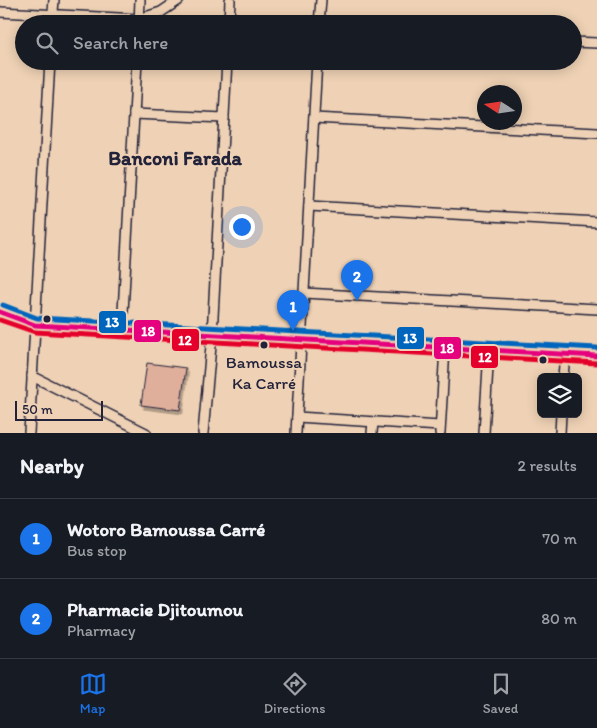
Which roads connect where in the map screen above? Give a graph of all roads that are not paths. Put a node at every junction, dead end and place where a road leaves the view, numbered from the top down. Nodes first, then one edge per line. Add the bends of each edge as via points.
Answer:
1 (54, 0) edge
2 (140, 0) edge
3 (179, 0) edge
4 (230, 0) edge
5 (321, 0) edge
6 (0, 12) edge
7 (22, 15) edge
8 (52, 15) edge
9 (139, 15) edge
10 (155, 15) edge
11 (229, 15) edge
12 (320, 15) edge
13 (582, 42) edge
14 (597, 43) edge
15 (49, 70) edge
16 (136, 70) edge
17 (227, 70) edge
18 (317, 70) edge
19 (134, 114) junction
20 (224, 118) junction
21 (314, 118) junction
22 (597, 133) edge
23 (309, 206) junction
24 (597, 222) edge
25 (304, 293) junction
26 (597, 309) edge
27 (0, 312) edge
28 (35, 325) junction
29 (122, 330) junction
30 (212, 335) junction
31 (302, 340) junction
32 (445, 348) junction
33 (488, 350) junction
34 (565, 354) junction
35 (597, 356) edge
36 (563, 373) edge
37 (32, 376) junction
38 (297, 417) junction
39 (561, 418) edge
40 (373, 422) junction
41 (440, 430) edge
42 (29, 433) edge
43 (146, 433) edge
44 (203, 433) edge
45 (296, 433) edge
46 (372, 433) edge
47 (484, 433) edge
48 (560, 433) edge

1 - 8 street
2 - 9 street
3 - 10 street
4 - 11 street
5 - 12 street
6 - 7 street
13 - 14 street
15 - 28 street
16 - 19 street
17 - 20 street
18 - 21 street
19 - 20 street
19 - 29 street
20 - 30 street
21 - 22 street
21 - 23 street
23 - 24 street
23 - 25 street
25 - 26 street
25 - 31 street
27 - 28 main road
28 - 29 main road
28 - 37 street
29 - 30 main road
30 - 31 main road
30 - 44 street
31 - 32 main road
31 - 38 street
32 - 33 main road
32 - 41 street
33 - 34 main road
33 - 47 street
34 - 35 main road
34 - 36 street
37 - 42 street
37 - 43 street
38 - 40 street
38 - 45 street
39 - 48 street
40 - 41 street
40 - 46 street

